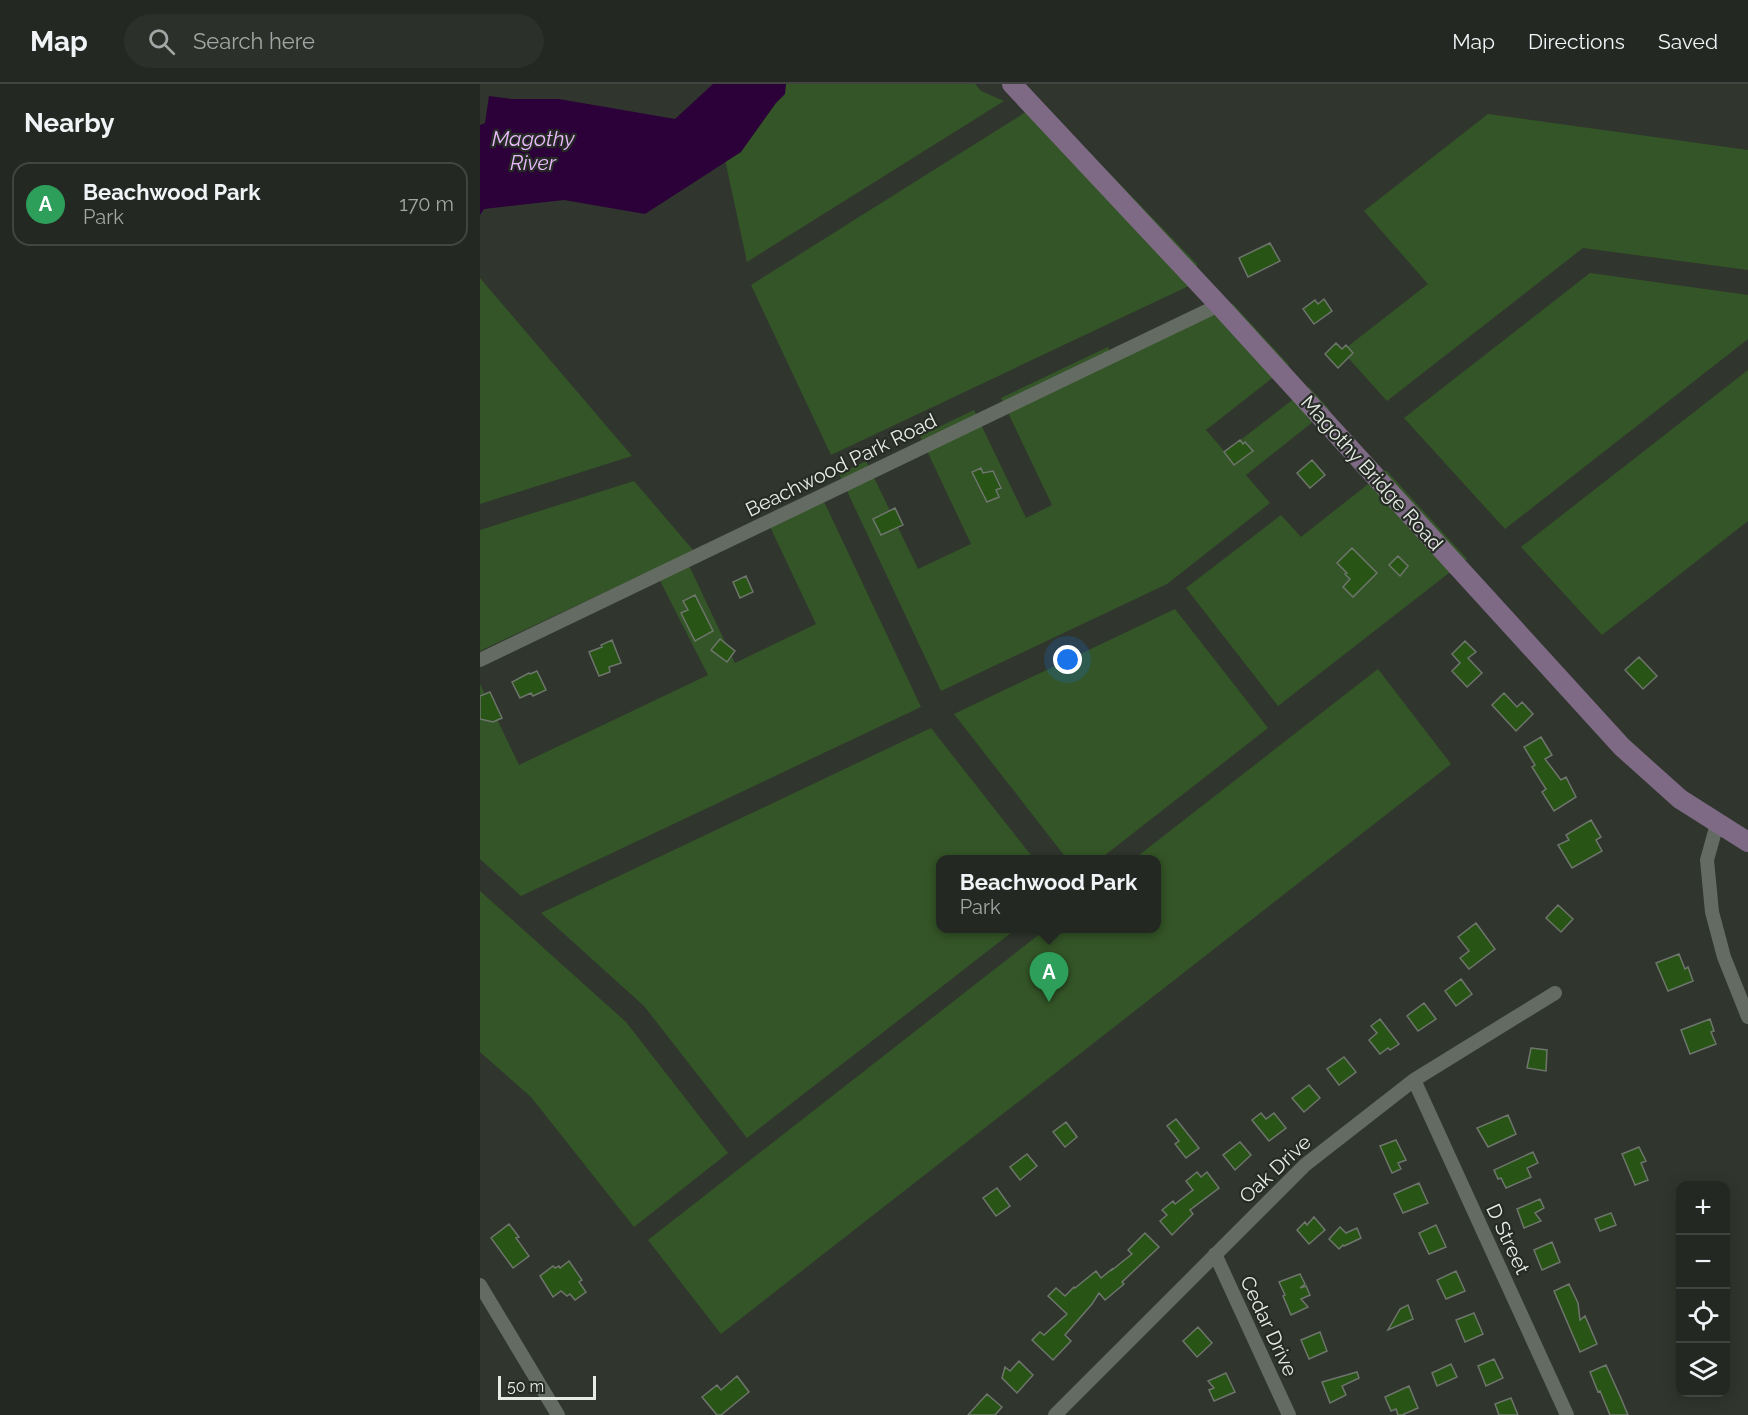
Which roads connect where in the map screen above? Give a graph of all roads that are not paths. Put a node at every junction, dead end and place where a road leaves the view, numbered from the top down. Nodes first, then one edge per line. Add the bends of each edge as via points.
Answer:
1 (1012, 84) edge
2 (1219, 305) junction
3 (480, 660) edge
4 (1717, 824) junction
5 (1748, 842) edge
6 (1555, 993) dead end
7 (1748, 1017) edge
8 (1414, 1080) junction
9 (1215, 1254) junction
10 (480, 1285) edge
11 (554, 1414) edge
12 (1055, 1415) edge
13 (1288, 1415) edge
14 (1567, 1415) edge

1 - 2 main road, Magothy Bridge Road
2 - 3 street, Beachwood Park Road
2 - 4 main road, Magothy Bridge Road via 1622,747 1680,799
4 - 5 main road, Magothy Bridge Road
4 - 7 street via 1707,860 1712,912 1724,957
6 - 8 street, Oak Drive
8 - 9 street, Oak Drive via 1305,1165
8 - 14 street, D Street
9 - 12 street, Oak Drive
9 - 13 street, Cedar Drive
10 - 11 street

